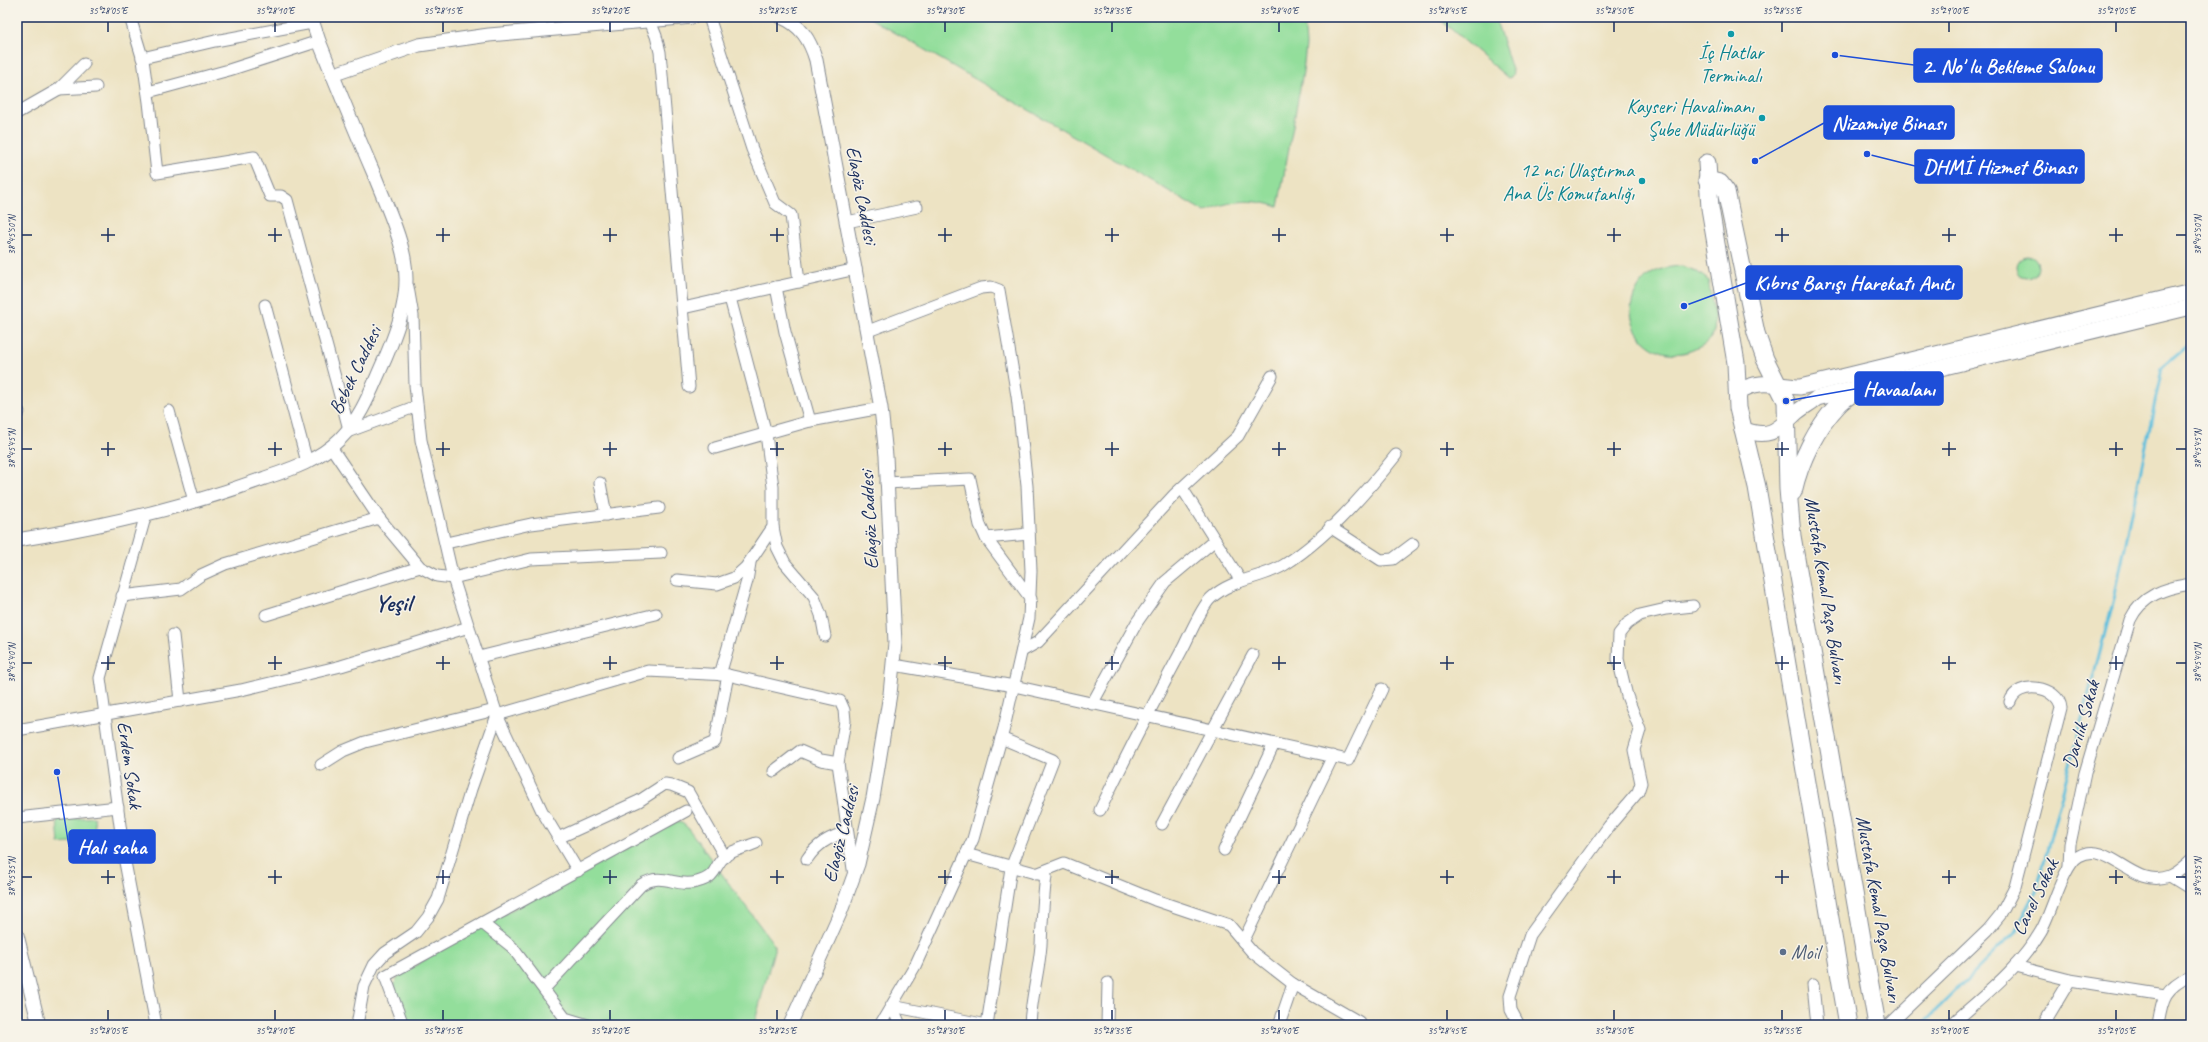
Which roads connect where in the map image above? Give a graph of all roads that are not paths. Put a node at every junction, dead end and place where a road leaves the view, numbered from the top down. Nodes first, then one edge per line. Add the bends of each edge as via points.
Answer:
1 (130, 17) edge
2 (692, 17) edge
3 (709, 17) edge
4 (780, 17) edge
5 (311, 20) edge
6 (650, 21) junction
7 (319, 41) junction
8 (142, 58) junction
9 (84, 64) dead end
10 (332, 75) junction
11 (96, 87) dead end
12 (59, 89) junction
13 (148, 92) junction
14 (17, 113) edge
15 (1707, 163) dead end
16 (1707, 180) junction
17 (916, 207) dead end
18 (847, 222) junction
19 (856, 269) junction
20 (406, 278) junction
21 (799, 282) junction
22 (776, 287) junction
23 (2191, 292) edge
24 (730, 298) junction
25 (265, 306) dead end
26 (683, 308) junction
27 (2191, 308) edge
28 (868, 331) junction
29 (1272, 376) dead end
30 (1778, 386) junction
31 (689, 387) dead end
32 (1861, 388) junction
33 (1738, 392) junction
34 (417, 406) junction
35 (881, 408) junction
36 (169, 411) dead end
37 (810, 421) junction
38 (1786, 424) junction
39 (1742, 429) junction
40 (348, 431) junction
41 (766, 434) junction
42 (331, 447) junction
43 (714, 448) dead end
44 (1396, 455) dead end
45 (307, 462) junction
46 (600, 482) dead end
47 (886, 483) junction
48 (1182, 488) junction
49 (194, 501) junction
50 (659, 508) dead end
51 (1790, 510) junction
52 (146, 514) junction
53 (606, 515) junction
54 (379, 518) junction
55 (773, 527) junction
56 (1330, 527) junction
57 (1029, 534) junction
58 (986, 538) junction
59 (17, 540) edge
60 (1215, 540) junction
61 (446, 542) junction
62 (1413, 544) dead end
63 (661, 553) dead end
64 (750, 561) junction
65 (420, 567) junction
66 (453, 578) junction
67 (677, 580) dead end
68 (1241, 581) junction
69 (2191, 584) edge
70 (122, 596) junction
71 (1030, 599) junction
72 (1693, 606) dead end
73 (656, 614) dead end
74 (266, 615) dead end
75 (469, 627) junction
76 (173, 636) dead end
77 (825, 636) dead end
78 (1022, 651) junction
79 (1253, 655) dead end
80 (479, 657) junction
81 (894, 665) junction
82 (724, 675) junction
83 (1014, 686) junction
84 (1382, 689) dead end
85 (180, 701) junction
86 (2010, 702) dead end
87 (1092, 704) junction
88 (496, 713) junction
89 (105, 715) junction
90 (1146, 716) junction
91 (17, 730) edge
92 (1211, 730) junction
93 (1001, 738) junction
94 (1274, 744) junction
95 (1333, 756) junction
96 (678, 758) dead end
97 (838, 763) junction
98 (321, 765) dead end
99 (774, 771) dead end
100 (118, 807) junction
101 (1100, 810) dead end
102 (686, 811) dead end
103 (17, 818) edge
104 (1162, 824) dead end
105 (847, 832) junction
106 (558, 838) junction
107 (756, 843) dead end
108 (1224, 850) dead end
109 (966, 854) junction
110 (725, 856) junction
111 (807, 859) dead end
112 (2191, 860) edge
113 (2069, 865) junction
114 (1010, 868) junction
115 (578, 871) junction
116 (1036, 874) junction
117 (854, 876) junction
118 (2170, 876) junction
119 (2191, 889) edge
120 (482, 924) junction
121 (17, 935) edge
122 (1244, 942) junction
123 (2015, 966) junction
124 (2191, 975) edge
125 (2070, 980) junction
126 (1108, 983) dead end
127 (1293, 984) junction
128 (1812, 985) dead end
129 (544, 989) junction
130 (2165, 995) junction
131 (892, 1006) junction
132 (1359, 1022) dead end
133 (39, 1025) edge
134 (156, 1025) edge
135 (357, 1025) edge
136 (402, 1025) edge
137 (588, 1025) edge
138 (790, 1025) edge
139 (880, 1025) edge
140 (900, 1025) edge
141 (987, 1025) edge
142 (1030, 1025) edge
143 (1107, 1025) edge
144 (1279, 1025) edge
145 (1519, 1025) edge
146 (1817, 1025) edge
147 (1848, 1025) edge
148 (1877, 1025) edge
149 (1889, 1025) edge
150 (1951, 1025) edge
151 (2043, 1025) edge
152 (2158, 1025) edge

1 - 8 street
2 - 6 street
3 - 21 street via 752,149 775,203 791,215
4 - 18 street, Elagöz Caddesi via 800,28 813,49
5 - 7 street, Bebek Caddesi
5 - 8 street
6 - 10 street via 489,35 419,45
6 - 26 street via 660,52
7 - 10 street, Bebek Caddesi
7 - 13 street via 229,70
8 - 13 street
9 - 12 street
10 - 20 street, Bebek Caddesi via 384,199 404,256
11 - 12 street
12 - 14 street
13 - 40 street via 157,173 254,157 270,196 281,196 287,200
15 - 16 main road
16 - 30 main road, Mustafa Kemal Paşa Bulvarı via 1720,183 1726,191 1756,333
16 - 33 main road via 1735,355
17 - 18 street
18 - 19 street, Elagöz Caddesi
19 - 21 street
19 - 28 street, Elagöz Caddesi
20 - 34 street via 413,316
20 - 40 street, Bebek Caddesi via 405,301 399,325 365,406
21 - 22 street
22 - 24 street
22 - 37 street via 785,332
23 - 30 main road via 1800,387
24 - 26 street
24 - 41 street
25 - 45 street
26 - 31 street
27 - 32 main road
28 - 35 street, Elagöz Caddesi
28 - 57 street via 981,288 999,290 1017,396 1027,486
29 - 48 street via 1238,436
30 - 33 main road via 1758,383
30 - 38 main road, Mustafa Kemal Paşa Bulvarı via 1786,401
32 - 38 main road via 1818,398 1797,412
32 - 51 main road via 1839,404 1819,430 1797,475
33 - 39 main road
34 - 40 street
34 - 61 street via 421,440
35 - 37 street
35 - 47 street, Elagöz Caddesi
36 - 49 street
37 - 41 street
38 - 39 main road via 1767,434 1755,434
38 - 51 main road, Mustafa Kemal Paşa Bulvarı
39 - 147 main road via 1758,487
40 - 42 street, Bebek Caddesi
41 - 43 street
41 - 55 street via 773,487
42 - 45 street, Bebek Caddesi
42 - 54 street
44 - 56 street via 1363,494
45 - 49 street, Bebek Caddesi
46 - 53 street
47 - 58 street via 970,479 980,525
47 - 81 street, Elagöz Caddesi
48 - 60 street
48 - 78 street via 1038,642
49 - 52 street, Bebek Caddesi
50 - 53 street
51 - 148 main road, Mustafa Kemal Paşa Bulvarı
52 - 59 street, Bebek Caddesi
52 - 70 street, Erdem Sokak
53 - 61 street via 531,524
54 - 65 street
54 - 70 street via 226,564 201,575 181,589
55 - 64 street
55 - 77 street via 777,546 785,563 814,598
56 - 62 street via 1381,560 1393,559
56 - 68 street via 1284,565
57 - 58 street
57 - 71 street
58 - 71 street
60 - 68 street
60 - 87 street via 1165,582 1137,622
61 - 66 street
63 - 66 street via 531,558
64 - 67 street via 738,575 723,583
64 - 82 street
65 - 66 street via 437,576
65 - 74 street
66 - 75 street
68 - 90 street via 1210,599
69 - 113 street, Darılık Sokak via 2152,595 2140,605 2130,620 2085,773 2070,844
70 - 89 street, Erdem Sokak via 100,678
71 - 78 street
72 - 145 street via 1640,615 1627,624 1619,634 1618,659 1627,696 1640,730 1634,750 1641,783 1638,792 1609,826 1530,935 1510,996 1511,1010
73 - 80 street
75 - 80 street
75 - 85 street via 341,666 241,690
76 - 85 street
78 - 83 street
79 - 92 street
80 - 88 street
81 - 83 street
81 - 117 street, Elagöz Caddesi via 869,820
82 - 88 street via 648,671
82 - 96 street via 715,742
82 - 97 street via 840,701 845,721
83 - 87 street
83 - 93 street
84 - 95 street via 1348,760
85 - 89 street
86 - 149 street via 2019,690 2035,688 2054,696 2061,708 2015,888 2001,914 1988,930
87 - 90 street
88 - 98 street via 360,744
88 - 106 street via 542,811
88 - 135 street via 438,899 416,932 385,953 374,965 364,986
89 - 91 street
89 - 100 street, Erdem Sokak
90 - 92 street
90 - 101 street
92 - 94 street
92 - 104 street
93 - 109 street via 979,821
93 - 114 street via 1053,760
94 - 95 street
94 - 108 street
95 - 122 street
97 - 99 street via 821,760 800,751
97 - 105 street
100 - 103 street
100 - 134 street, Erdem Sokak via 125,862
102 - 115 street
105 - 111 street via 824,841
105 - 117 street
106 - 110 street via 639,800 665,784 688,792
106 - 115 street
107 - 110 street
109 - 114 street
109 - 131 street via 915,966
110 - 129 street via 715,873 702,880 687,884 657,878 641,885
112 - 118 street
113 - 118 street, Canel Sokak via 2083,854 2094,852 2106,855 2145,878 2159,879
113 - 123 street, Canel Sokak via 2049,918
114 - 116 street
114 - 141 street
115 - 120 street
116 - 122 street via 1064,863 1162,902 1229,925
116 - 142 street via 1046,876 1041,946 1032,992
117 - 138 street, Elagöz Caddesi
118 - 119 street
120 - 129 street via 512,947
120 - 136 street via 385,976
121 - 133 street
122 - 127 street via 1252,952
123 - 125 street
123 - 150 street, Canel Sokak
124 - 130 street via 2171,986
125 - 130 street
125 - 151 street
126 - 143 street
127 - 132 street
127 - 144 street
128 - 146 street
129 - 137 street via 565,1018
130 - 152 street
131 - 139 street
131 - 140 street
131 - 141 street

